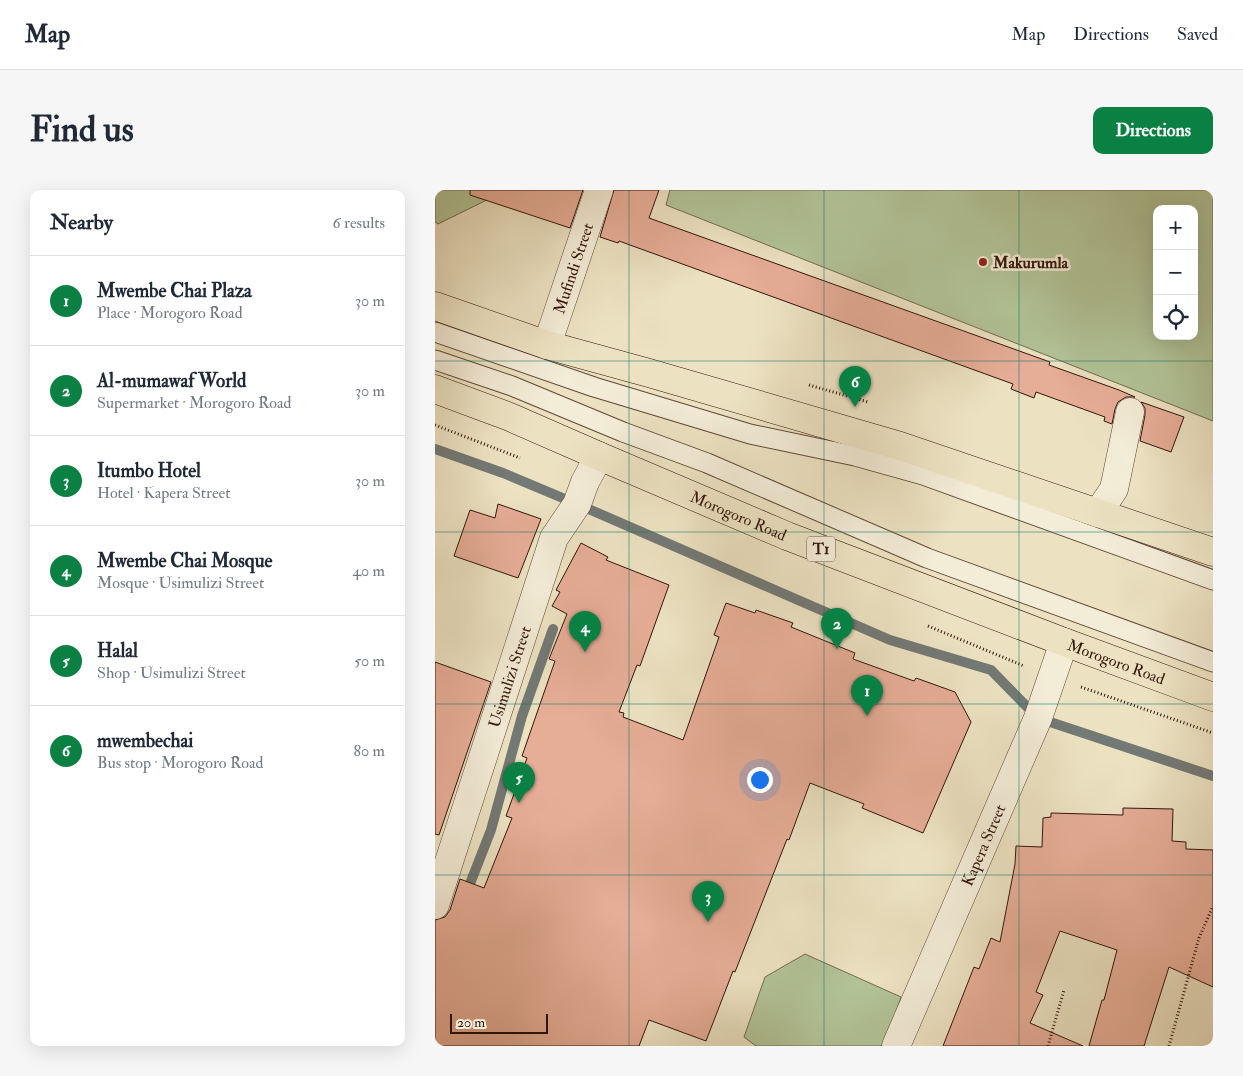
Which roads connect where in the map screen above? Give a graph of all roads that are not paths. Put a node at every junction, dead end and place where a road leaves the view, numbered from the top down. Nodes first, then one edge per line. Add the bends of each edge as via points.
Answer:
1 (599, 190) edge
2 (435, 306) edge
3 (435, 332) edge
4 (547, 345) junction
5 (435, 360) edge
6 (435, 389) edge
7 (1130, 412) dead end
8 (599, 456) junction
9 (1098, 513) junction
10 (1213, 552) edge
11 (1213, 580) edge
12 (1064, 642) junction
13 (1213, 662) edge
14 (1213, 697) edge
15 (444, 850) edge
16 (435, 905) edge
17 (896, 1046) edge

1 - 4 street, Mufindi Street
2 - 4 highway
3 - 11 lane via 594,387 750,434 855,456 923,475
4 - 9 highway via 900,446
5 - 13 lane, Morogoro Road via 512,386 707,463 927,558
6 - 8 highway, Morogoro Road / T1 via 510,416
7 - 9 street via 1114,490
8 - 12 highway, Morogoro Road / T1 via 787,536
8 - 15 street, Usimulizi Street via 577,504 554,538
9 - 10 highway
12 - 14 highway, Morogoro Road / T1
12 - 17 street, Kapera Street via 1038,718
15 - 16 street, Usimulizi Street

